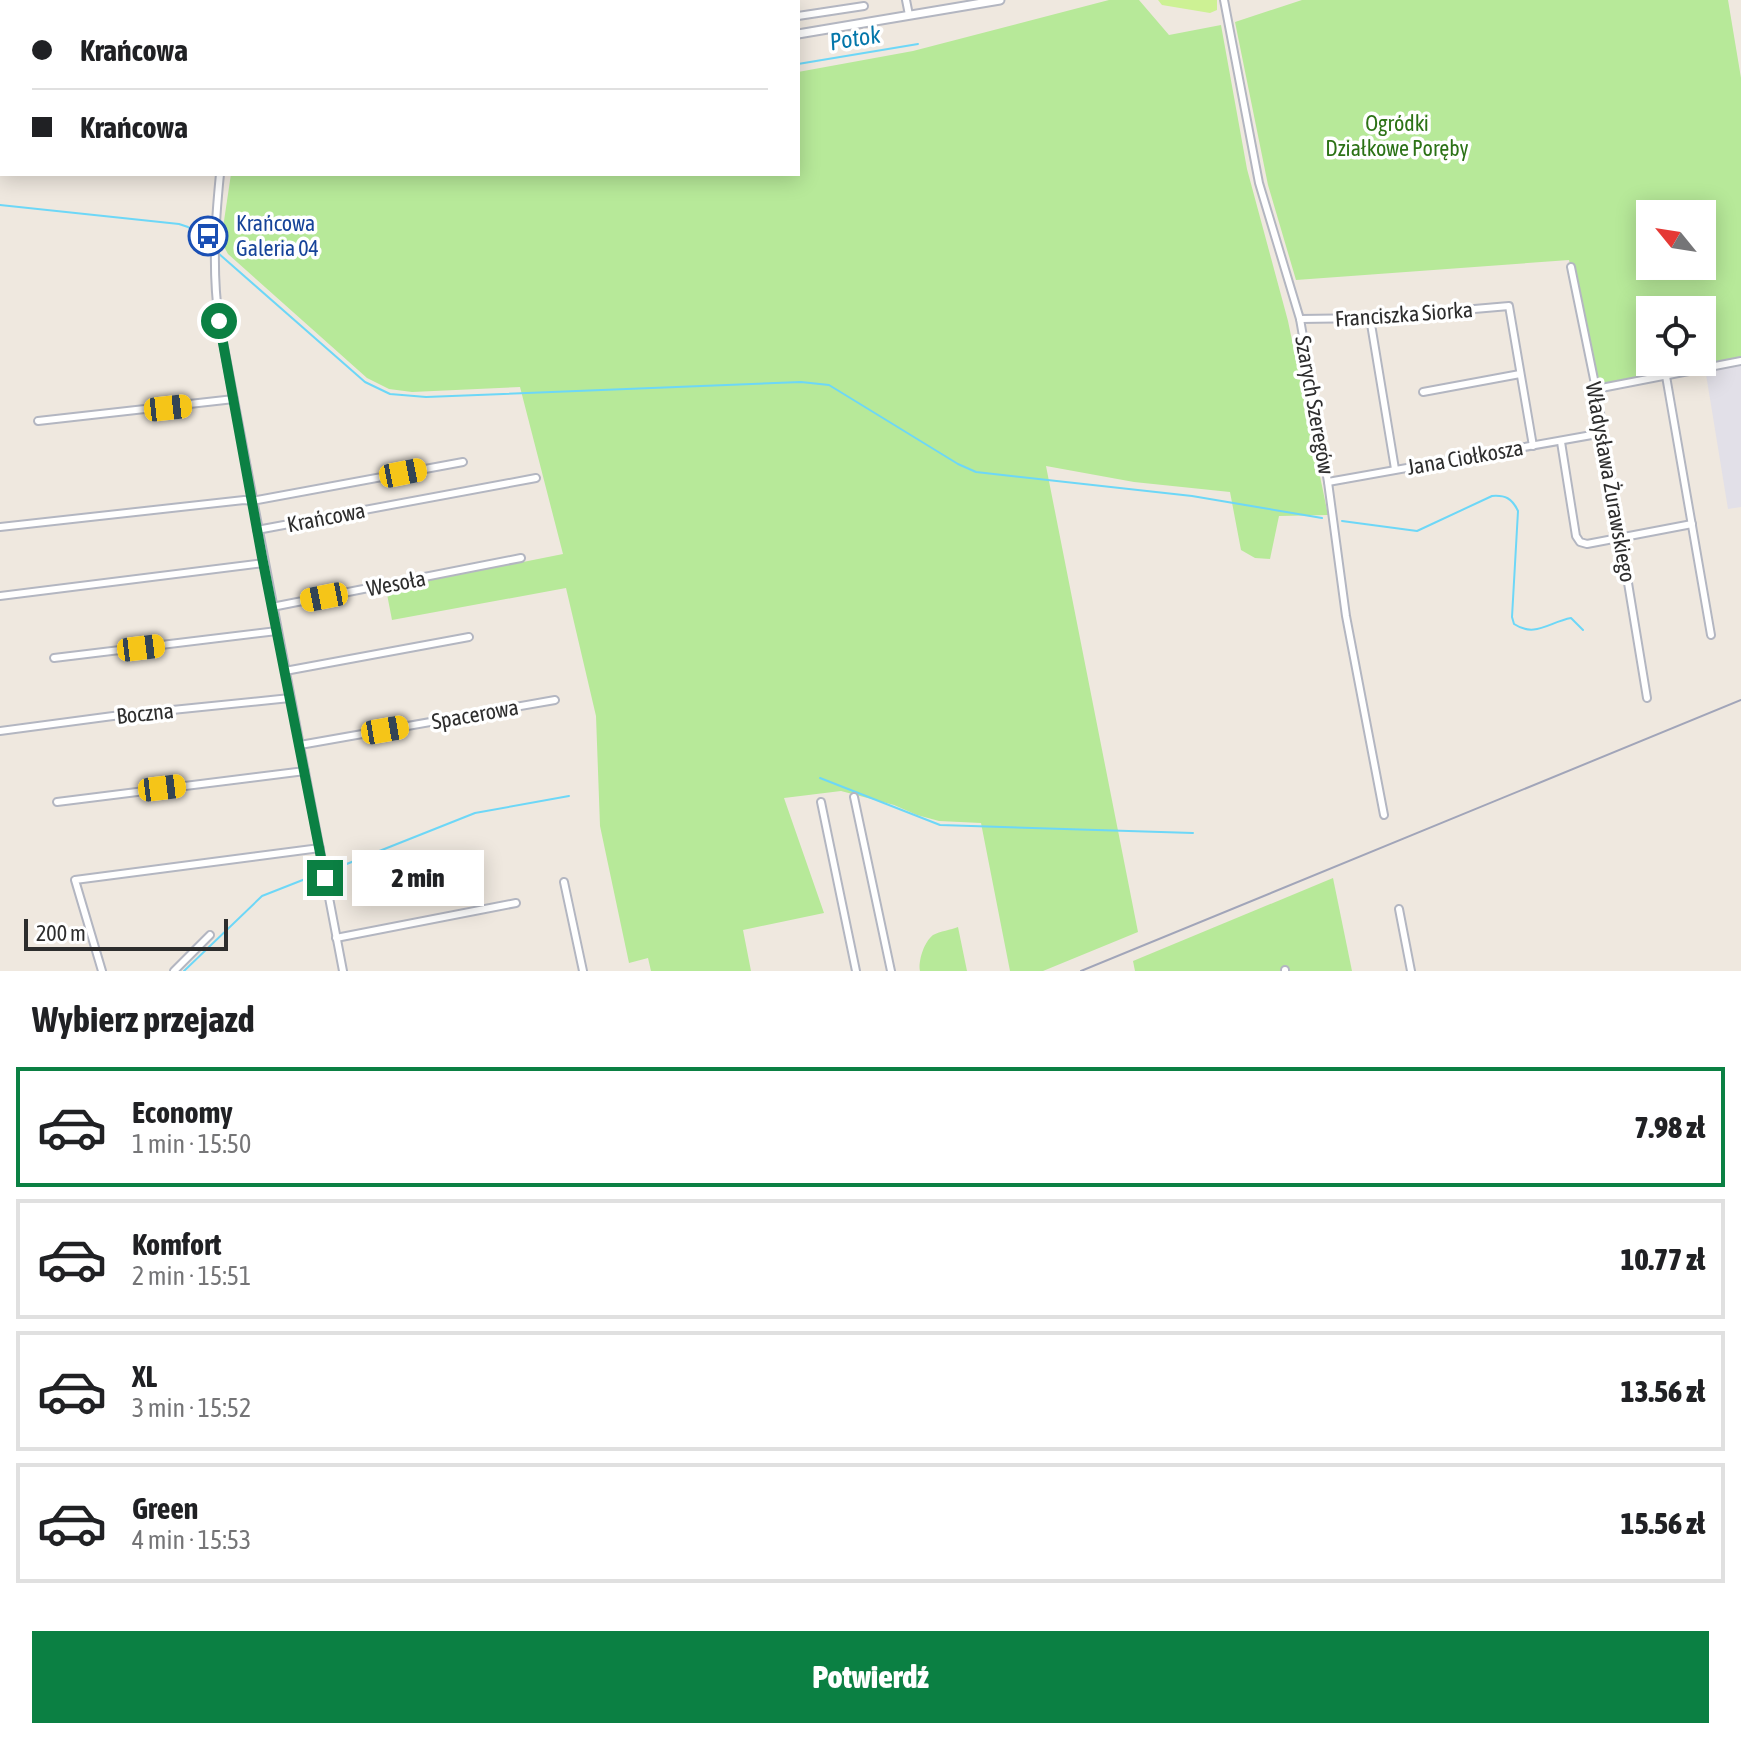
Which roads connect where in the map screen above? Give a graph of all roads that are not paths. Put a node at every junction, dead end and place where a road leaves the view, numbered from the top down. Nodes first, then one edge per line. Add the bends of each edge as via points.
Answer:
1 (906, 0) edge
2 (1000, 0) edge
3 (1224, 0) edge
4 (864, 6) dead end
5 (909, 15) junction
6 (800, 16) edge
7 (800, 34) edge
8 (220, 176) edge
9 (1571, 267) dead end
10 (1370, 318) junction
11 (1300, 319) junction
12 (1741, 361) edge
13 (1716, 366) edge
14 (1520, 374) junction
15 (1666, 376) joint
16 (1596, 389) junction
17 (1423, 392) dead end
18 (234, 399) junction
19 (38, 421) dead end
20 (1603, 433) junction
21 (1561, 442) junction
22 (1533, 446) junction
23 (463, 462) dead end
24 (1395, 469) junction
25 (536, 478) dead end
26 (1328, 482) junction
27 (252, 501) junction
28 (1692, 524) junction
29 (0, 527) edge
30 (257, 530) junction
31 (1620, 539) junction
32 (521, 558) dead end
33 (264, 563) junction
34 (0, 596) edge
35 (272, 607) junction
36 (277, 631) junction
37 (1711, 635) dead end
38 (469, 637) dead end
39 (54, 658) dead end
40 (285, 671) junction
41 (290, 698) junction
42 (1647, 698) dead end
43 (555, 700) dead end
44 (0, 731) edge
45 (300, 745) junction
46 (305, 771) junction
47 (854, 797) dead end
48 (57, 802) dead end
49 (821, 802) dead end
50 (1384, 815) dead end
51 (320, 848) junction
52 (564, 882) dead end
53 (516, 903) dead end
54 (1399, 909) dead end
55 (210, 935) dead end
56 (336, 938) junction
57 (102, 971) edge
58 (174, 971) edge
59 (343, 971) edge
60 (583, 971) edge
61 (856, 971) edge
62 (891, 971) edge
63 (1411, 971) edge

1 - 5 street
2 - 5 street
3 - 11 street, Szarych Szeregów via 1259,183
4 - 6 street
5 - 7 street
8 - 18 street, Krańcowa via 214,281
9 - 16 street, Władysława Żurawskiego
10 - 11 street, Franciszka Siorka
10 - 14 street, Franciszka Siorka via 1509,306
10 - 24 street
11 - 26 street, Szarych Szeregów
12 - 13 street
14 - 17 street
14 - 22 street
15 - 16 street
15 - 28 street
16 - 20 street, Władysława Żurawskiego
18 - 19 street
18 - 27 street, Krańcowa
20 - 21 street, Jana Ciołkosza
20 - 31 street, Władysława Żurawskiego
21 - 22 street, Jana Ciołkosza
21 - 31 street via 1576,536 1587,544
22 - 24 street, Jana Ciołkosza
23 - 27 street
24 - 26 street, Jana Ciołkosza
25 - 30 street, Krańcowa
26 - 50 street, Szarych Szeregów via 1346,616
27 - 29 street
27 - 30 street, Krańcowa
28 - 31 street
28 - 37 street
30 - 33 street, Krańcowa
31 - 42 street, Władysława Żurawskiego
32 - 35 street, Wesoła
33 - 34 street
33 - 35 street, Krańcowa
35 - 36 street, Krańcowa
36 - 39 street
36 - 40 street, Krańcowa
38 - 40 street
40 - 41 street, Krańcowa
41 - 44 street, Boczna
41 - 45 street, Krańcowa
43 - 45 street, Spacerowa
45 - 46 street, Krańcowa
46 - 48 street
46 - 51 street, Krańcowa
47 - 62 street
49 - 61 street
51 - 56 street, Krańcowa
51 - 57 street via 75,880
52 - 60 street
53 - 56 street
54 - 63 street
55 - 58 street
56 - 59 street, Krańcowa

